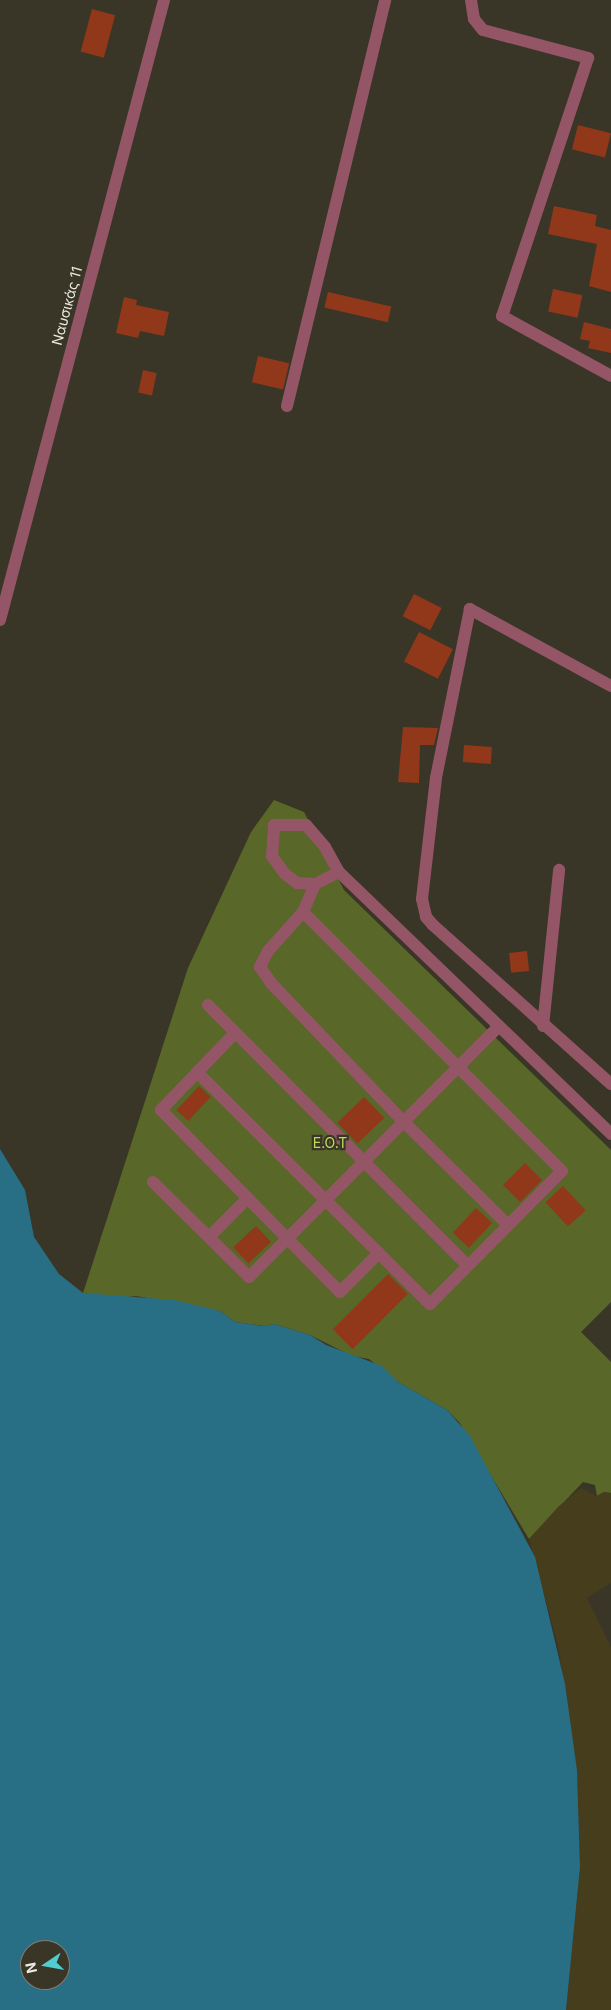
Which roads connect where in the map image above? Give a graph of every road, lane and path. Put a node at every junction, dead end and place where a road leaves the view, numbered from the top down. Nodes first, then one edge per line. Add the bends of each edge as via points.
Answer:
1 (164, 0) edge
2 (385, 0) edge
3 (471, 0) edge
4 (611, 376) edge
5 (287, 406) dead end
6 (0, 620) edge
7 (611, 686) edge
8 (558, 870) dead end
9 (338, 872) junction
10 (315, 884) junction
11 (303, 912) junction
12 (208, 1006) dead end
13 (499, 1026) junction
14 (542, 1026) junction
15 (235, 1033) junction
16 (458, 1067) junction
17 (197, 1072) junction
18 (611, 1084) edge
19 (404, 1122) junction
20 (611, 1134) edge
21 (364, 1162) junction
22 (153, 1182) dead end
23 (248, 1198) junction
24 (326, 1200) junction
25 (508, 1225) junction
26 (209, 1237) junction
27 (288, 1239) junction
28 (379, 1253) junction
29 (468, 1266) junction

1 - 6 street, Ναυσικάς 11
2 - 5 street
3 - 4 street via 474,19 491,33 588,58 502,316
7 - 14 street via 470,609 436,778 423,878 423,910 432,925
8 - 14 street via 549,991
9 - 10 street
9 - 10 street via 325,848 306,825 274,825 272,856 285,874 297,883
9 - 13 street
10 - 11 street
11 - 16 street
11 - 19 street via 268,951 260,967 271,983
12 - 15 street
13 - 16 street
13 - 20 street
14 - 18 street
15 - 17 street
15 - 21 street
16 - 19 street
16 - 25 street via 562,1171
17 - 23 street via 160,1110
17 - 24 street
19 - 21 street
19 - 25 street
21 - 24 street
21 - 29 street
22 - 26 street
23 - 26 street
23 - 27 street
24 - 27 street
24 - 28 street
25 - 29 street
26 - 27 street via 249,1277
27 - 28 street via 340,1292
28 - 29 street via 430,1304

